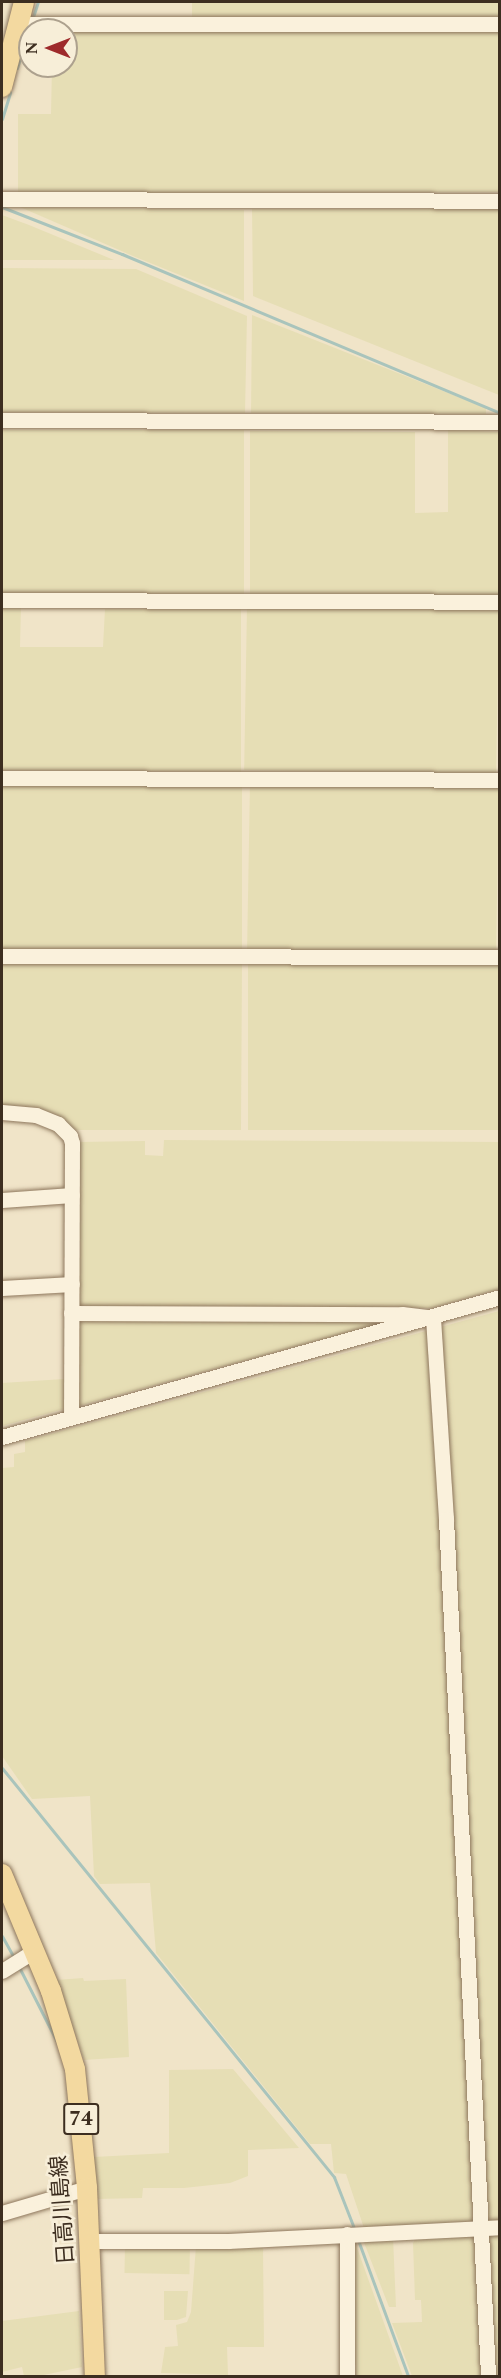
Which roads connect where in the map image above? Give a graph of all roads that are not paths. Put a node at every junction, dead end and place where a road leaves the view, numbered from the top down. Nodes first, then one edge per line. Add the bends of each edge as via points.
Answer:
1 (24, 2) edge
2 (20, 18) edge
3 (78, 24) edge
4 (500, 24) edge
5 (18, 28) edge
6 (2, 87) edge
7 (2, 199) edge
8 (500, 201) edge
9 (2, 420) edge
10 (500, 422) edge
11 (2, 600) edge
12 (500, 602) edge
13 (2, 778) edge
14 (500, 780) edge
15 (2, 956) edge
16 (500, 957) edge
17 (2, 1112) edge
18 (72, 1195) junction
19 (2, 1200) edge
20 (72, 1284) junction
21 (2, 1288) edge
22 (500, 1297) edge
23 (71, 1313) junction
24 (433, 1318) junction
25 (71, 1416) junction
26 (2, 1437) edge
27 (2, 1874) edge
28 (34, 1951) junction
29 (2, 1971) edge
30 (87, 2188) junction
31 (2, 2212) edge
32 (500, 2227) edge
33 (480, 2228) junction
34 (347, 2234) junction
35 (91, 2241) junction
36 (95, 2376) edge
37 (347, 2376) edge
38 (488, 2376) edge

1 - 2 main road
3 - 4 street
5 - 6 main road
7 - 8 street
9 - 10 street
11 - 12 street
13 - 14 street
15 - 16 street
17 - 18 street via 36,1115 57,1124 70,1136
18 - 19 street
18 - 20 street
20 - 21 street
20 - 23 street
22 - 24 street
23 - 24 street via 402,1314
23 - 25 street
24 - 25 street
24 - 33 street
25 - 26 street
27 - 28 main road, 日高川島線 / 74
28 - 29 street
28 - 30 main road, 日高川島線 / 74 via 75,2069
30 - 31 street
30 - 35 main road, 日高川島線 / 74
32 - 33 street
33 - 34 street
33 - 38 street
34 - 35 street via 228,2241
34 - 37 street
35 - 36 main road, 日高川島線 / 74

